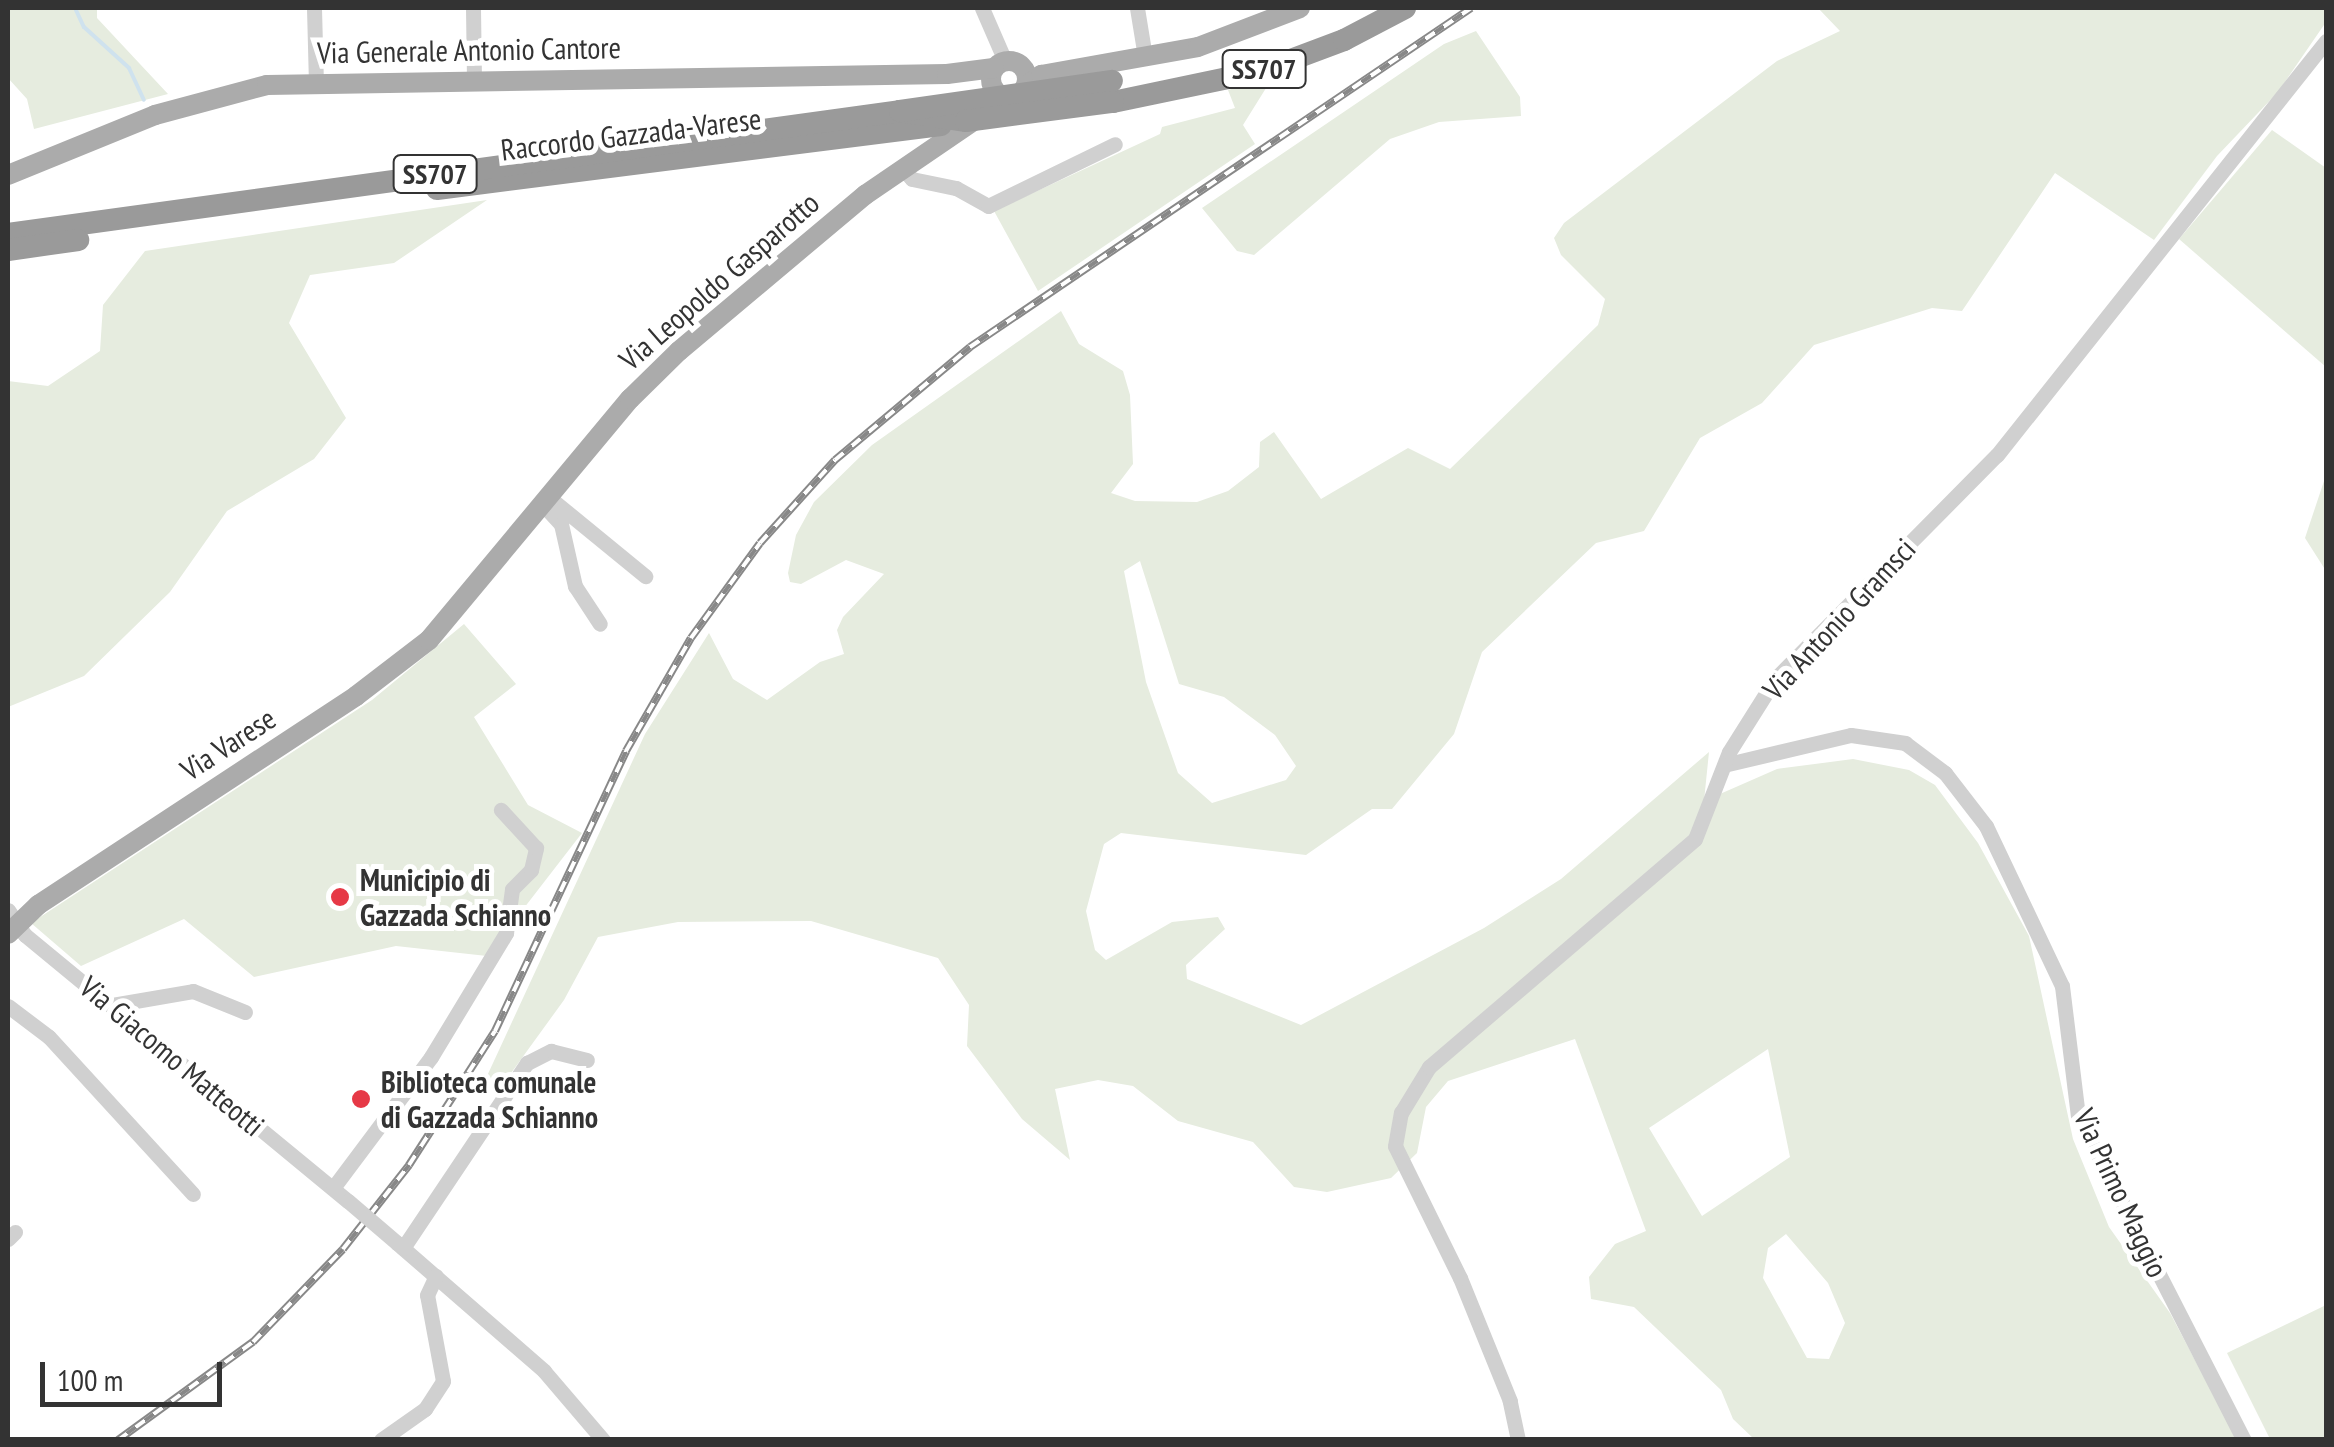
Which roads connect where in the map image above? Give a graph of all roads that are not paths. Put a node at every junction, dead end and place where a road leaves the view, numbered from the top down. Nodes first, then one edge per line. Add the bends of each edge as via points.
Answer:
1 (314, 8) edge
2 (474, 8) edge
3 (982, 8) edge
4 (1137, 8) edge
5 (1300, 8) edge
6 (1405, 8) edge
7 (2326, 41) edge
8 (1145, 56) junction
9 (474, 79) junction
10 (1011, 80) junction
11 (316, 82) junction
12 (1113, 92) junction
13 (900, 111) junction
14 (966, 124) junction
15 (853, 126) junction
16 (1115, 144) dead end
17 (903, 169) junction
18 (8, 174) edge
19 (13, 241) edge
20 (548, 503) junction
21 (646, 576) dead end
22 (464, 605) joint
23 (600, 624) dead end
24 (1728, 764) junction
25 (501, 810) dead end
26 (9, 923) edge
27 (112, 1005) junction
28 (8, 1006) edge
29 (244, 1012) dead end
30 (587, 1060) dead end
31 (333, 1188) junction
32 (193, 1194) dead end
33 (400, 1245) junction
34 (436, 1276) junction
35 (381, 1440) edge
36 (603, 1440) edge
37 (1518, 1440) edge
38 (2244, 1440) edge

1 - 11 street
2 - 9 street
3 - 10 street
4 - 8 street
5 - 8 main road, Via Leopoldo Gasparotto via 1198,47
6 - 12 highway, Raccordo Gazzada-Varese / SS707 via 1344,40 1261,70
7 - 24 street, Via Antonio Gramsci via 1997,454 1775,679
8 - 10 main road, Via Leopoldo Gasparotto
9 - 10 main road, Via Generale Antonio Cantore via 947,74
9 - 11 main road, Via Generale Antonio Cantore
10 - 14 main road, Via Leopoldo Gasparotto
11 - 18 main road, Via Generale Antonio Cantore via 211,97
12 - 13 highway, Raccordo Gazzada-Varese / SS707, bridge
12 - 14 highway, Raccordo Gazzada-Varese / SS707, bridge
13 - 14 highway, Raccordo Gazzada-Varese / SS707, bridge
13 - 15 highway, Raccordo Gazzada-Varese / SS707
14 - 15 highway, Raccordo Gazzada-Varese / SS707
14 - 17 main road, Via Leopoldo Gasparotto
15 - 19 highway, Raccordo Gazzada-Varese / SS707
16 - 17 street via 988,206 956,188 912,179
17 - 20 main road, Via Leopoldo Gasparotto via 678,352 630,399
20 - 21 street
20 - 22 main road, Via Leopoldo Gasparotto
20 - 23 street via 561,524 576,586
22 - 26 main road, Via Varese via 356,696
24 - 37 street, Via Antonio Gramsci via 1695,839 1676,860 1649,875 1465,1034 1429,1068 1401,1114 1395,1146 1460,1278 1510,1401
24 - 38 street, Via Primo Maggio via 1851,736 1905,743 1945,773 1986,826 2062,986 2078,1116
25 - 31 street via 536,848 532,870 512,889 506,933 481,984
26 - 27 street, Via Giacomo Matteotti
27 - 29 street via 193,991
27 - 31 street, Via Giacomo Matteotti
28 - 32 street via 49,1037
30 - 33 street via 551,1052 527,1062
31 - 33 street, Via Giacomo Matteotti, bridge
33 - 34 street, Via Giacomo Matteotti
34 - 35 street via 427,1295 442,1381 425,1409
34 - 36 street, Via Giacomo Matteotti via 544,1370

